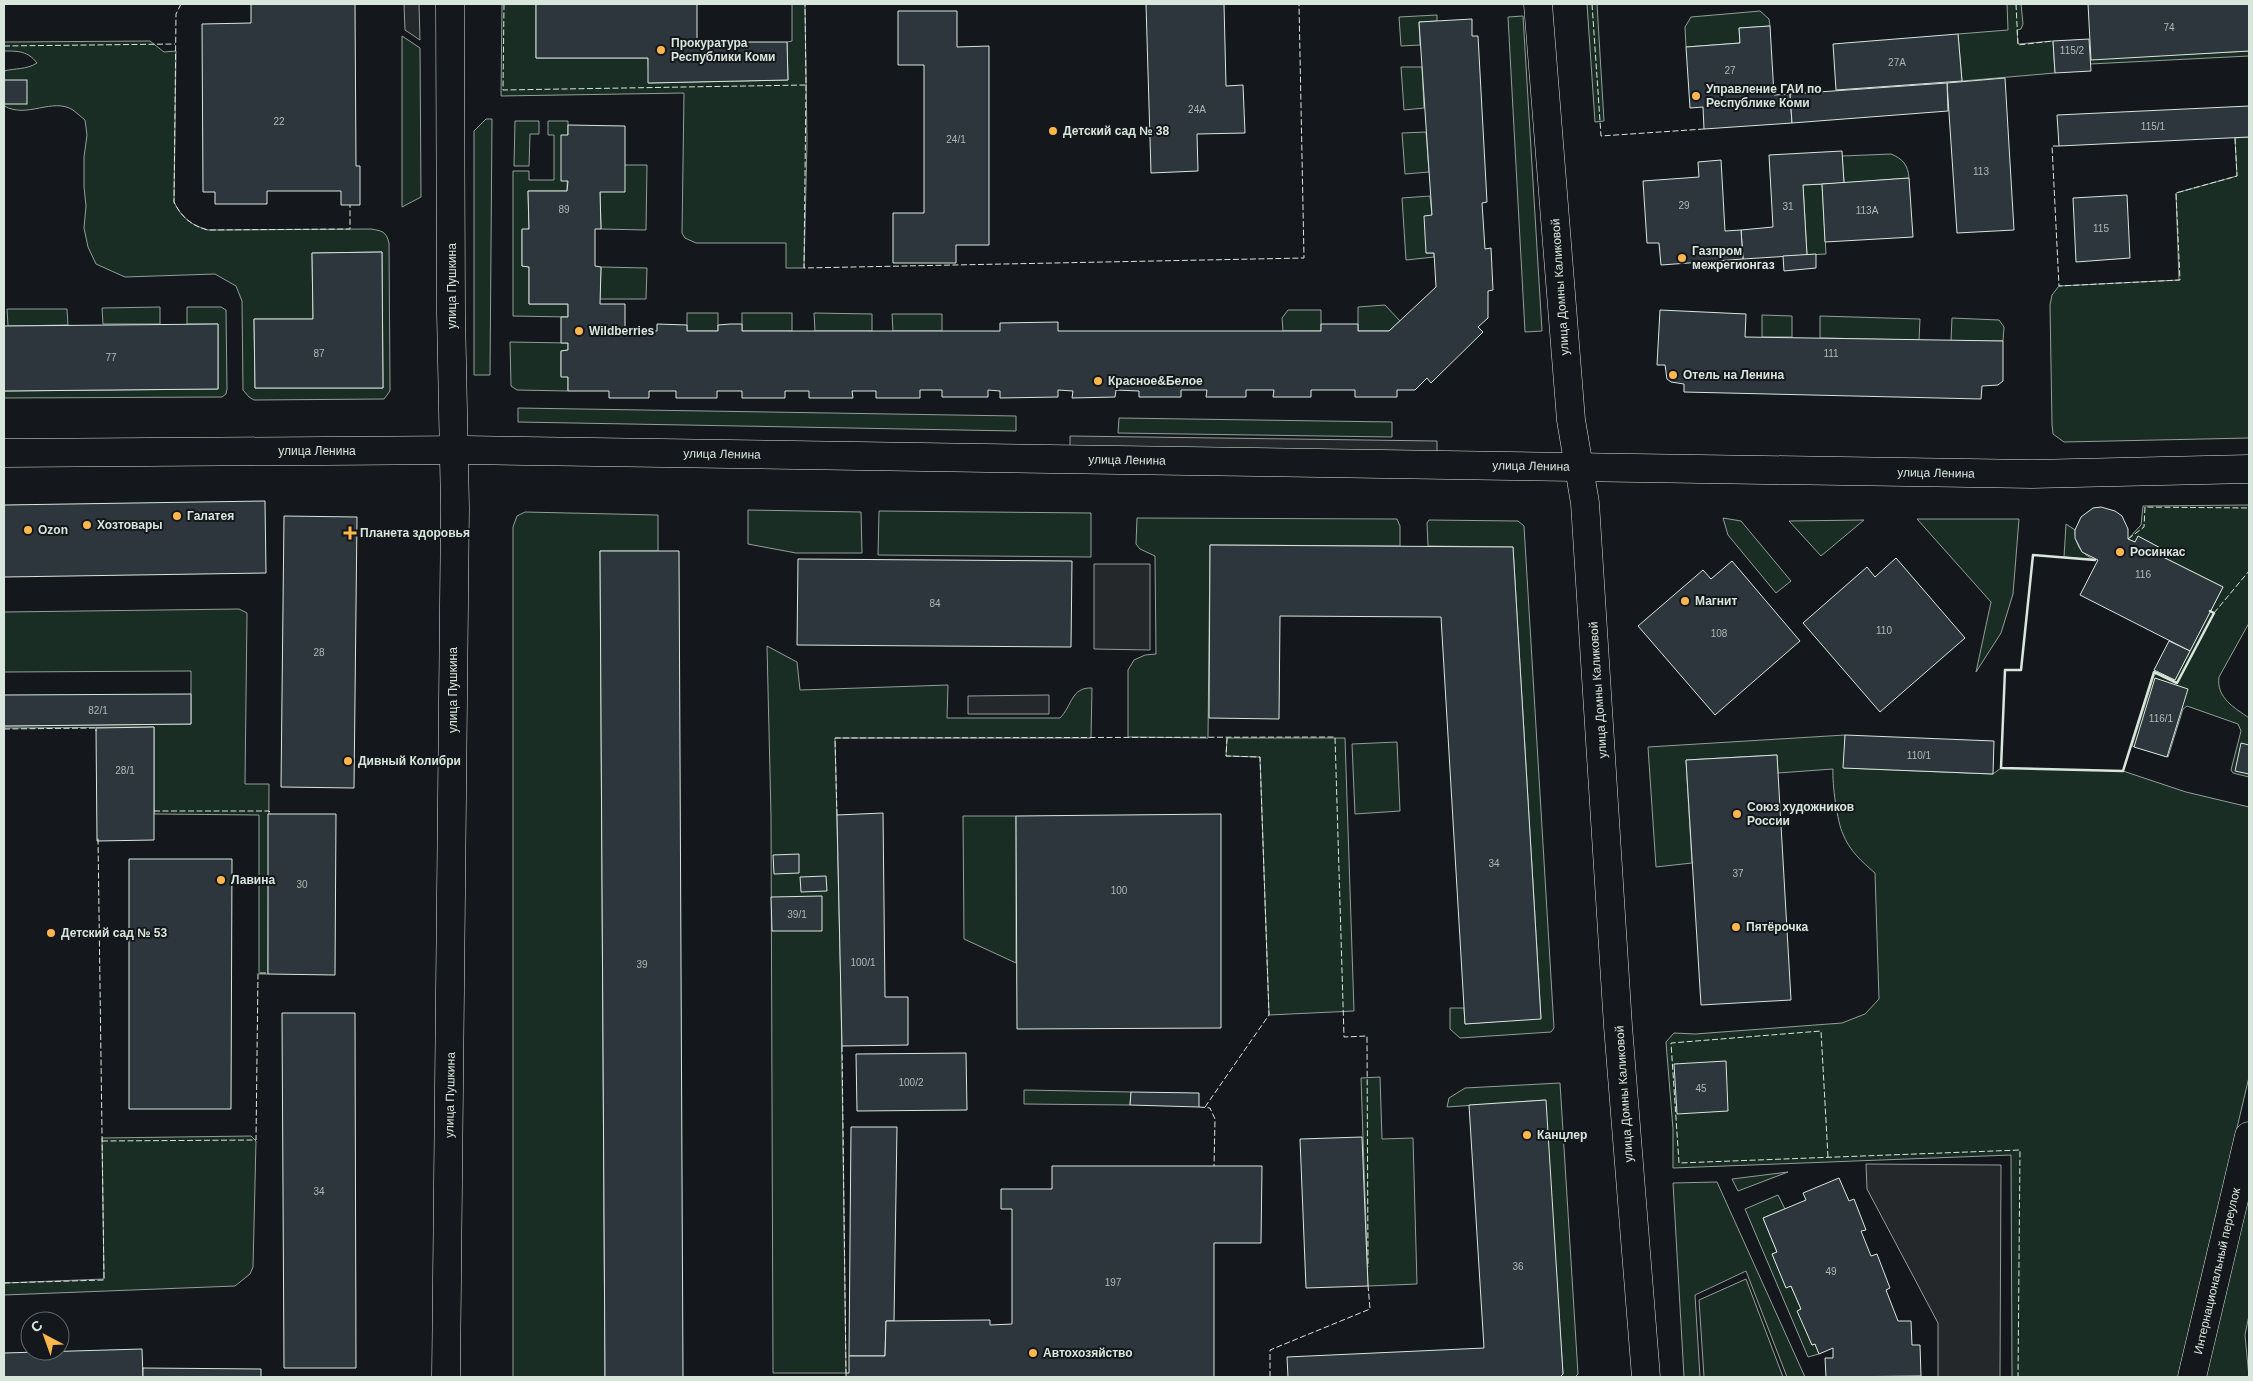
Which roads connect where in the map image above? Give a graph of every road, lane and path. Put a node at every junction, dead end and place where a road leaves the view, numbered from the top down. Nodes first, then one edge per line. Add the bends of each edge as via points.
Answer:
1 (450, 4) edge
2 (1538, 4) edge
3 (454, 450) junction
4 (4, 453) edge
5 (1579, 467) junction
6 (2249, 470) edge
7 (2249, 1136) edge
8 (446, 1377) edge
9 (1646, 1377) edge
10 (2192, 1377) edge

1 - 3 street, улица Пушкина
2 - 5 street, улица Домны Каликовой via 1571,420
3 - 4 street, улица Ленина
3 - 5 street, улица Ленина
3 - 8 street, улица Пушкина
5 - 6 street, улица Ленина via 2032,474
5 - 9 street, улица Домны Каликовой via 1586,513 1618,1026
7 - 10 street, Интернациональный переулок

